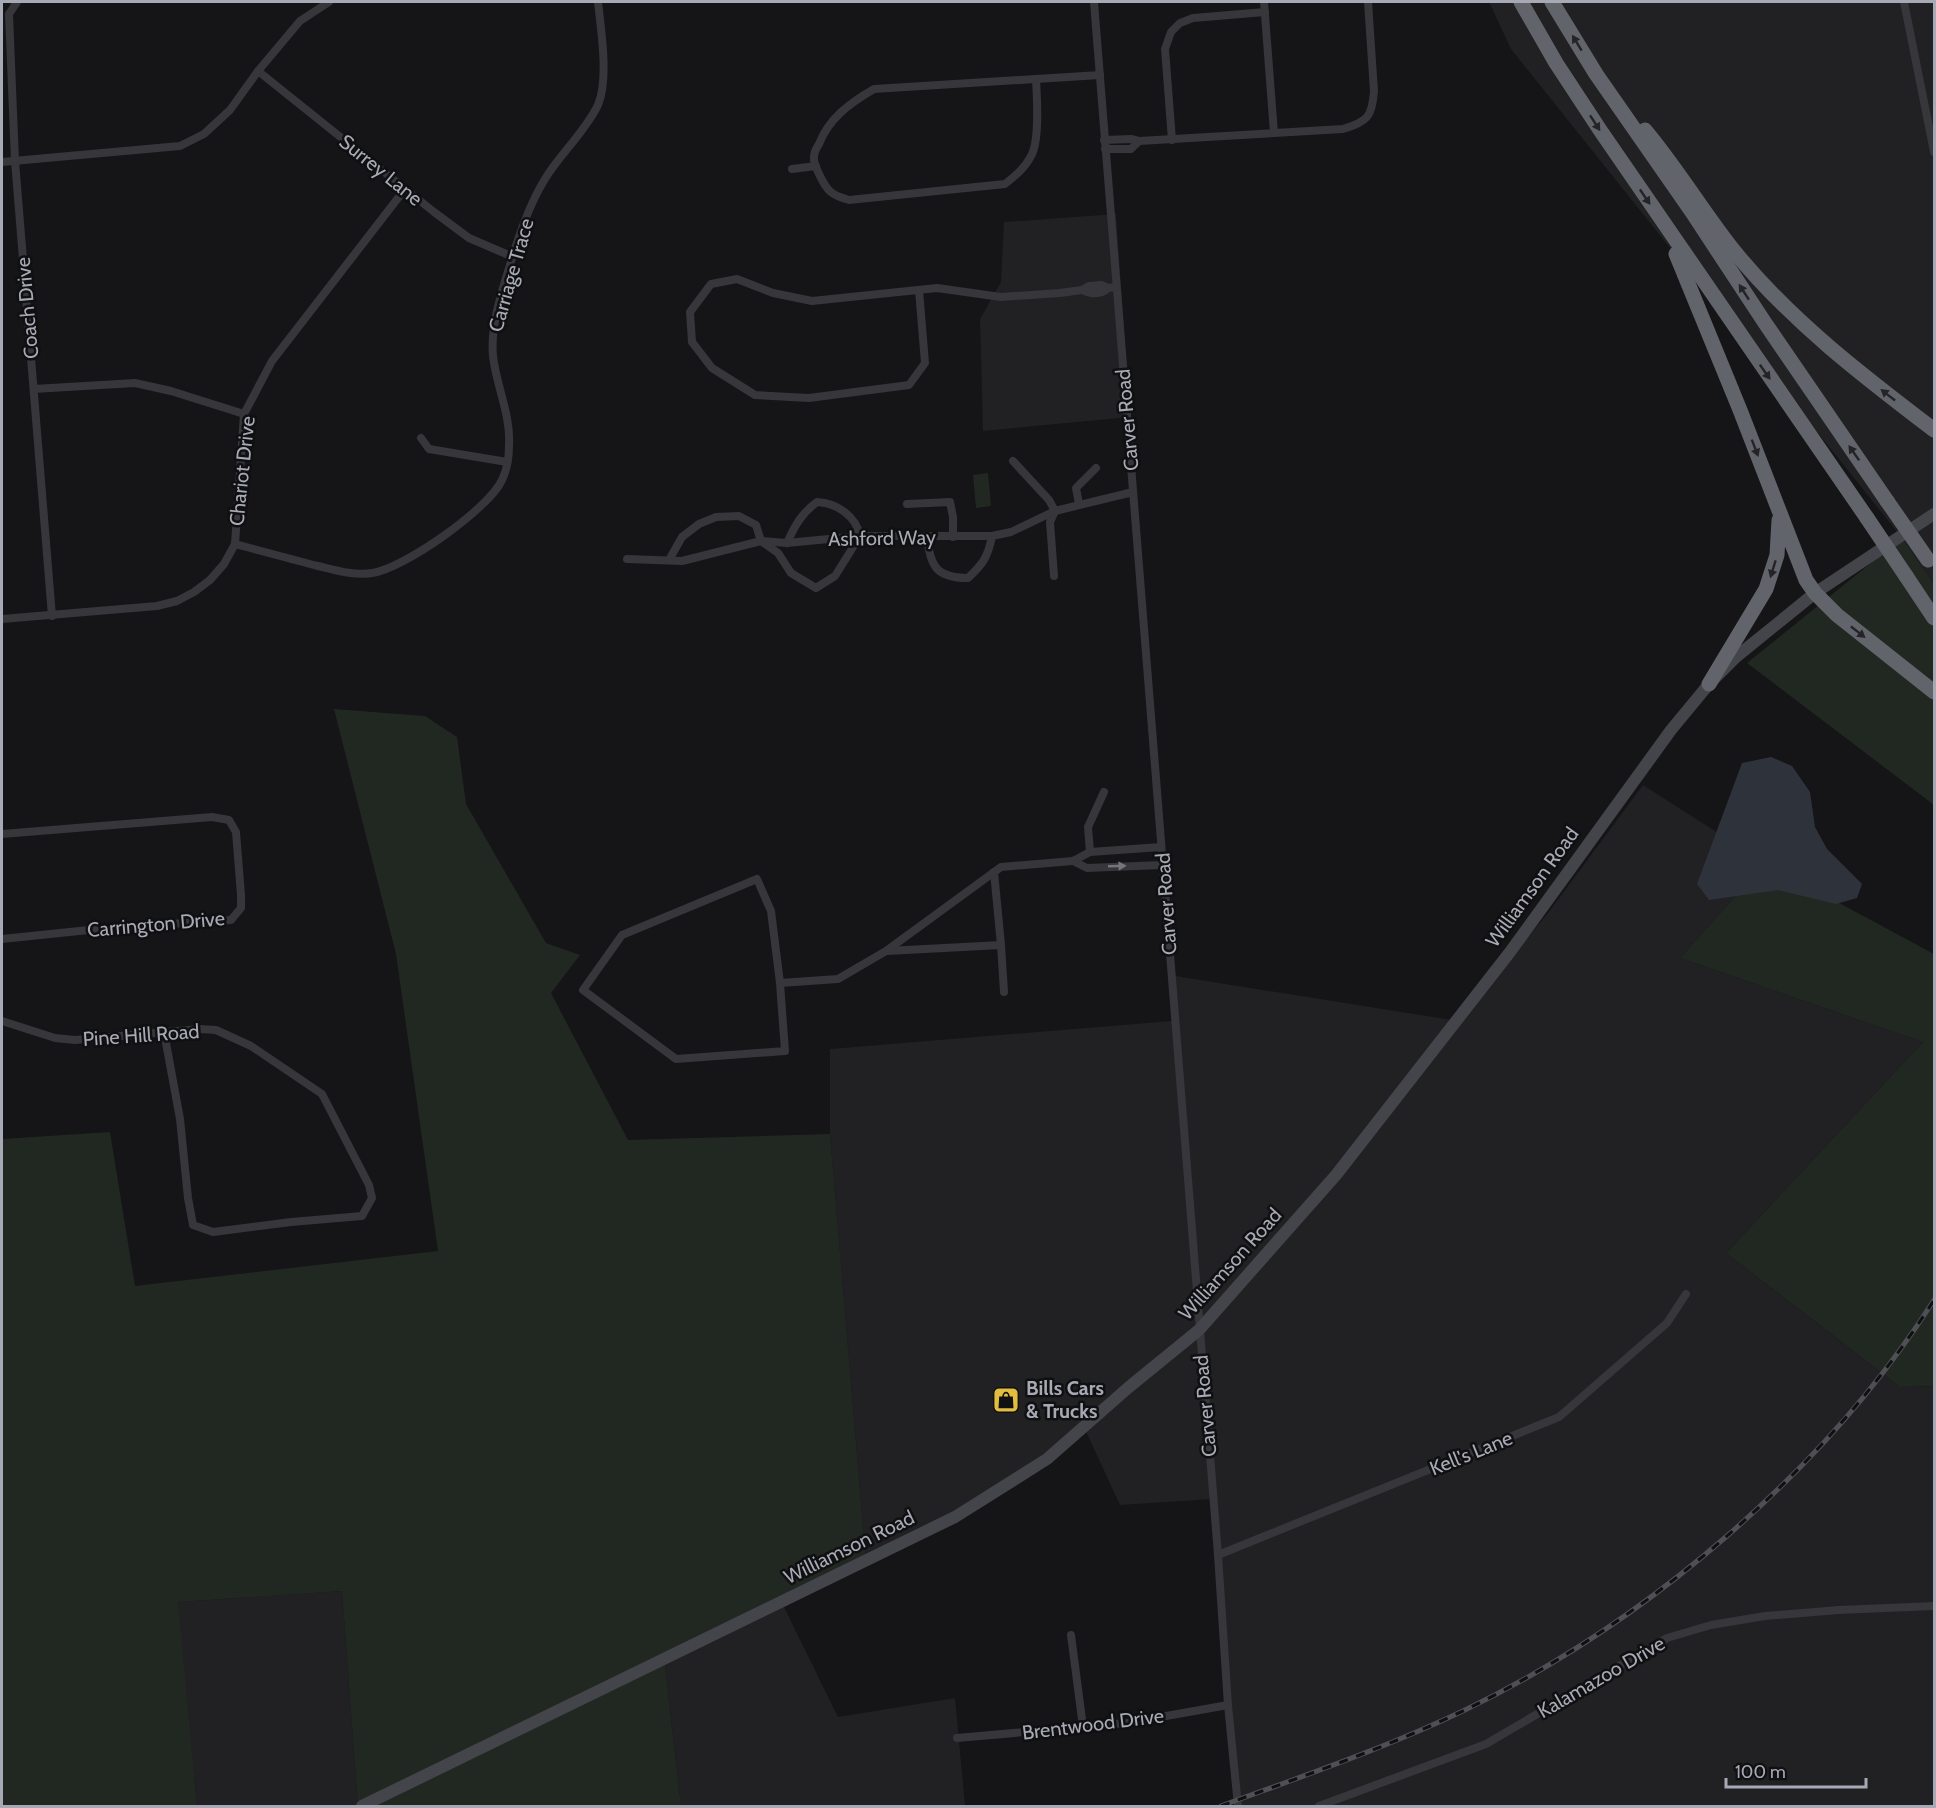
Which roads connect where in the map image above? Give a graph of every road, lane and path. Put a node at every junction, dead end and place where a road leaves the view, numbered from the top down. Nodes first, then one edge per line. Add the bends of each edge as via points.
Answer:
1 (17, 2) edge
2 (329, 2) edge
3 (598, 2) edge
4 (1094, 2) edge
5 (1264, 2) edge
6 (1368, 2) edge
7 (1521, 2) edge
8 (1552, 2) edge
9 (1904, 2) edge
10 (1265, 12) junction
11 (258, 70) junction
12 (1596, 74) junction
13 (1100, 75) junction
14 (1036, 79) junction
15 (1274, 133) junction
16 (1172, 140) junction
17 (1105, 145) junction
18 (1935, 152) edge
19 (15, 161) junction
20 (2, 162) edge
21 (816, 166) junction
22 (792, 169) dead end
23 (405, 189) junction
24 (1660, 220) junction
25 (513, 257) junction
26 (1112, 287) junction
27 (919, 290) junction
28 (34, 389) junction
29 (244, 414) junction
30 (1935, 430) edge
31 (421, 438) dead end
32 (1013, 461) dead end
33 (507, 462) junction
34 (1096, 468) dead end
35 (1133, 492) junction
36 (907, 504) dead end
37 (1079, 504) junction
38 (1054, 511) junction
39 (1778, 511) junction
40 (1935, 514) edge
41 (860, 536) junction
42 (927, 536) junction
43 (992, 536) junction
44 (953, 537) junction
45 (761, 541) junction
46 (787, 543) junction
47 (234, 544) junction
48 (627, 559) dead end
49 (669, 560) junction
50 (1931, 565) edge
51 (1054, 576) dead end
52 (1815, 593) junction
53 (52, 616) junction
54 (1935, 618) edge
55 (2, 619) edge
56 (1709, 684) junction
57 (1935, 692) edge
58 (1104, 792) dead end
59 (2, 834) edge
60 (1161, 847) junction
61 (1090, 852) junction
62 (1073, 861) junction
63 (1162, 865) junction
64 (994, 872) junction
65 (2, 939) edge
66 (1001, 945) junction
67 (886, 951) junction
68 (780, 983) junction
69 (1005, 992) dead end
70 (2, 1021) edge
71 (165, 1032) junction
72 (1686, 1294) dead end
73 (1199, 1330) junction
74 (1218, 1555) junction
75 (1935, 1606) edge
76 (1071, 1635) dead end
77 (1228, 1705) junction
78 (1083, 1727) junction
79 (957, 1738) dead end
80 (362, 1806) edge
81 (1238, 1806) edge
82 (1319, 1806) edge

1 - 19 street, Coach Drive via 9,14
2 - 11 street via 300,21
3 - 25 street, Carriage Trace via 603,86 598,105 545,178
4 - 13 street, Carver Road
5 - 10 street
6 - 15 street via 1374,91 1369,114 1362,123 1343,129
7 -> 24 highway via 1556,63
12 -> 8 highway
9 - 18 street
10 - 15 street
10 - 16 street via 1192,18 1170,32 1165,50
11 - 19 street via 230,110 204,134 180,146
11 - 23 street, Surrey Lane
30 -> 12 highway via 1796,318 1734,251 1657,145
50 -> 12 highway, bridge
13 - 14 street
13 - 17 street, Carver Road
14 - 21 street via 874,89 835,116 818,146
14 - 21 street via 1038,117 1033,154 1005,184 849,200 826,189
15 - 16 street
16 - 17 street via 1139,141 1131,148
17 - 26 street, Carver Road
19 - 20 street
19 - 28 street, Coach Drive
21 - 22 street
23 - 25 street, Surrey Lane via 469,238
23 - 29 street, Chariot Drive via 272,361
24 -> 39 highway via 1705,322
24 -> 54 highway, bridge
25 - 33 street, Carriage Trace via 492,334 510,431
26 - 27 street via 1001,297 937,288
26 - 35 street, Carver Road
27 - 27 street via 812,302 737,279 711,284 690,312 692,342 712,368 755,395 808,398 909,385 925,363
28 - 29 street via 135,383
28 - 53 street, Coach Drive
29 - 47 street, Chariot Drive
31 - 33 street via 429,448
32 - 38 street via 1049,500
33 - 47 street, Carriage Trace via 503,479 480,509 392,567 371,573 344,572
34 - 37 street via 1076,488
35 - 37 street, Ashford Way
35 - 60 street, Carver Road
36 - 44 street via 950,502
37 - 38 street, Ashford Way
38 - 43 street, Ashford Way via 1011,532
38 - 51 street via 1050,522
39 - 52 highway
39 -> 56 highway via 1777,555 1766,589
40 - 52 main road, Williamson Road
41 - 42 street, Ashford Way
41 - 45 street via 835,576 816,588 792,573 778,553
41 - 46 street, Ashford Way
41 - 46 street via 857,523 849,516 831,502 818,501 796,523
42 - 43 street via 935,568 950,578 968,578 989,554
42 - 44 street, Ashford Way
43 - 44 street, Ashford Way
45 - 46 street, Ashford Way
45 - 49 street, Ashford Way via 682,561
45 - 49 street via 756,525 739,516 716,518 699,524 682,537
47 - 53 street, Chariot Drive via 210,580 177,601
48 - 49 street, Ashford Way
52 - 56 main road, Williamson Road
52 -> 57 highway
53 - 55 street, Chariot Drive
56 - 73 main road, Williamson Road via 1671,730 1510,952 1336,1175
58 - 61 street via 1088,827
59 - 65 street, Carrington Drive via 212,817 229,820 236,832 241,895 241,908 231,920
60 - 61 street
60 - 63 street, Carver Road
61 - 62 street
62 -> 63 street via 1087,868
62 - 64 street via 1001,867
63 - 73 street, Carver Road
64 - 66 street
64 - 67 street
66 - 67 street
66 - 69 street
67 - 68 street via 838,979
68 - 68 street via 785,1051 676,1059 583,990 622,935 757,879 771,911
70 - 71 street, Pine Hill Road via 55,1038 75,1040
71 - 71 street, Pine Hill Road via 193,1225 213,1232 362,1216 372,1198 369,1185 322,1094 251,1046 216,1030
72 - 74 street, Kell's Lane via 1666,1323 1559,1417
73 - 74 street, Carver Road
73 - 80 main road, Williamson Road via 1047,1460 955,1517
74 - 77 street, Carver Road
75 - 82 street, Kalamazoo Drive via 1765,1616 1711,1625 1667,1638 1486,1744
76 - 78 street
77 - 78 street, Brentwood Drive
77 - 81 street, Carver Road
78 - 79 street, Brentwood Drive

